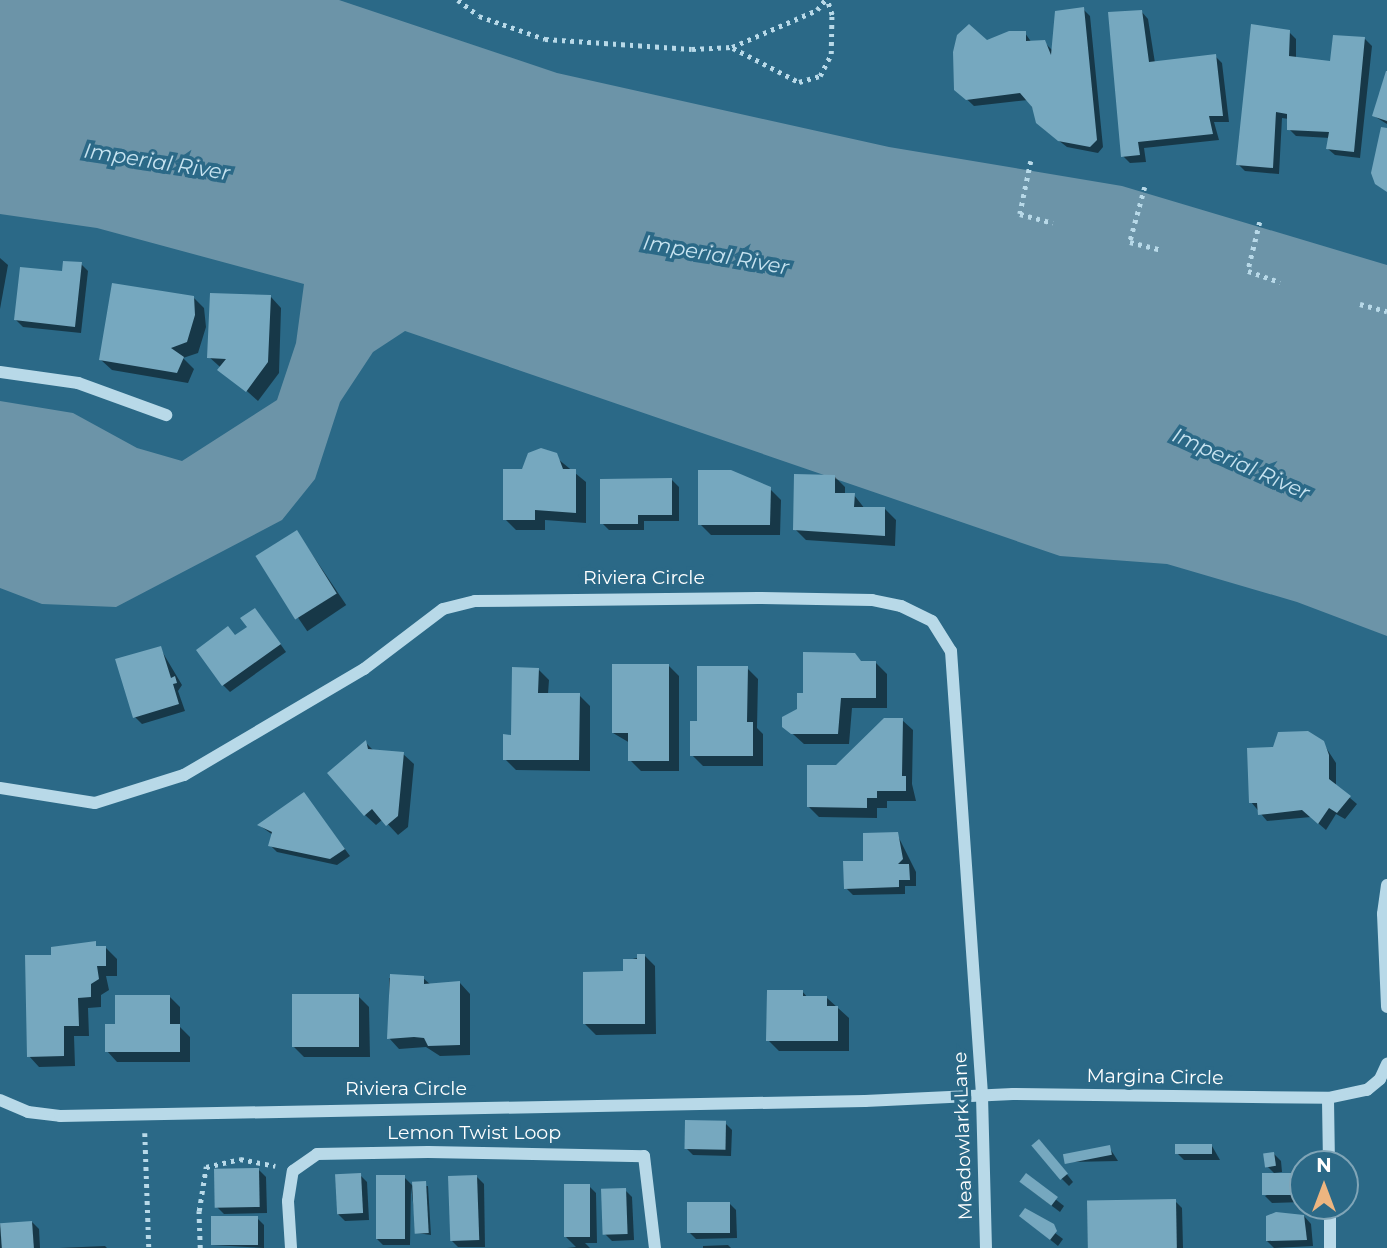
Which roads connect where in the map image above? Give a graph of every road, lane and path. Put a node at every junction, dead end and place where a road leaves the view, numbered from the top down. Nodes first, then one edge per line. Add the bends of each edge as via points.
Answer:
1 (458, 0) edge
2 (826, 0) edge
3 (732, 47) junction
4 (1031, 161) dead end
5 (1145, 187) dead end
6 (1260, 222) dead end
7 (1053, 223) dead end
8 (1162, 250) dead end
9 (1280, 282) dead end
10 (1360, 304) dead end
11 (1387, 311) edge
12 (0, 372) edge
13 (166, 415) dead end
14 (0, 788) edge
15 (1387, 885) edge
16 (1387, 1007) edge
17 (978, 1024) joint
18 (1387, 1064) edge
19 (982, 1096) junction
20 (1328, 1098) junction
21 (0, 1100) edge
22 (145, 1114) junction
23 (1329, 1150) edge
24 (293, 1171) junction
25 (1330, 1220) edge
26 (149, 1248) edge
27 (200, 1248) edge
28 (291, 1248) edge
29 (655, 1248) edge
30 (986, 1248) edge
31 (1330, 1248) edge

1 - 3 path via 479,16 545,39 597,46
2 - 3 path via 817,10
2 - 3 path via 832,15 831,54 820,76 799,82
4 - 7 path via 1020,214
5 - 8 path via 1130,242
6 - 9 path via 1248,271
10 - 11 path
12 - 13 street via 78,383
14 - 17 street, Riviera Circle via 95,803 127,797 184,775 364,669 443,609 475,601 758,598 872,600 901,606 932,621 951,651
15 - 16 street via 1383,914
17 - 19 street, Meadowlark Lane
18 - 20 street, Margina Circle via 1380,1079 1367,1090
19 - 20 street, Margina Circle
19 - 22 street, Riviera Circle
19 - 30 street, Meadowlark Lane
20 - 23 street
21 - 22 street, Riviera Circle via 28,1112 60,1116
22 - 26 path
24 - 27 path via 240,1159 206,1167 199,1211
24 - 28 street via 288,1201
24 - 29 street, Lemon Twist Loop via 317,1154 587,1152 644,1156
25 - 31 street

